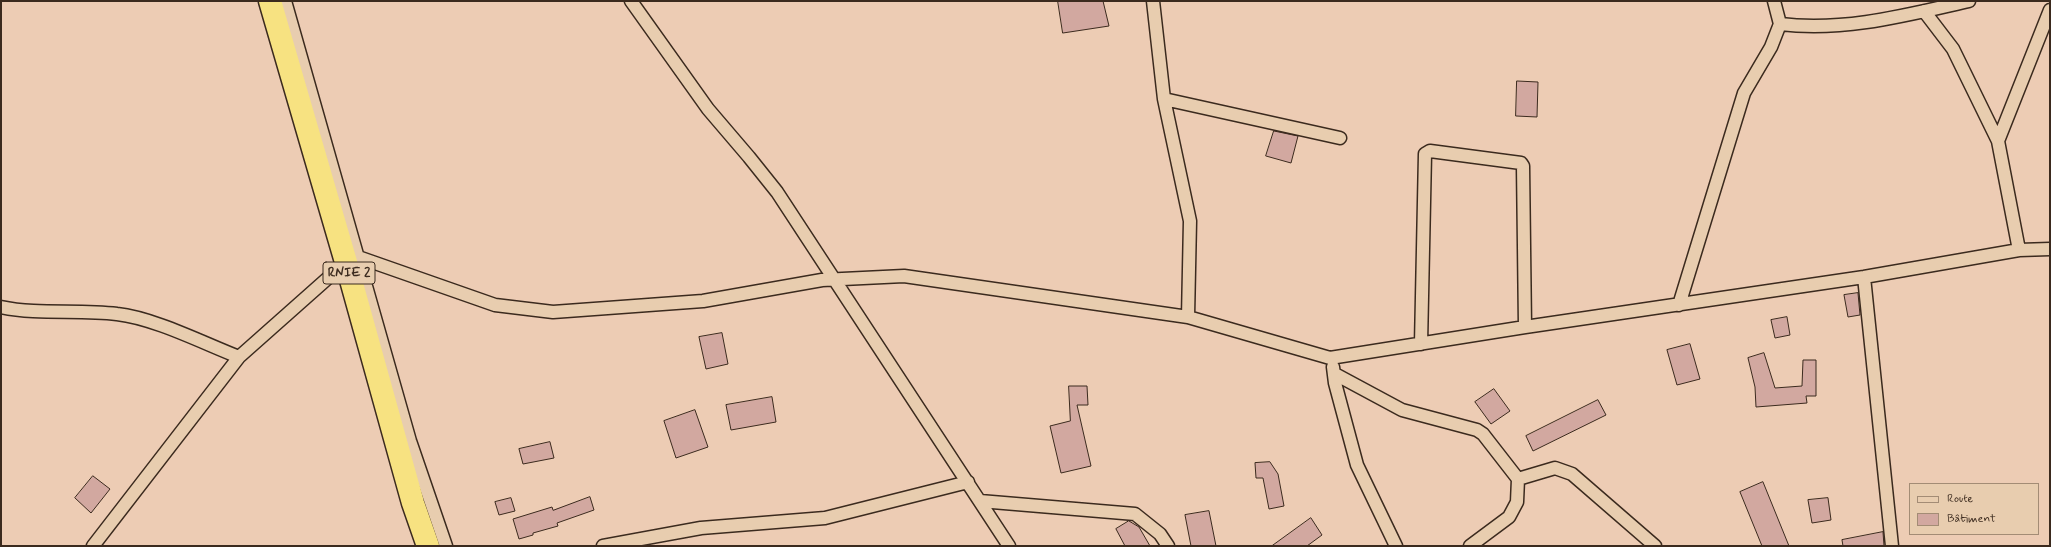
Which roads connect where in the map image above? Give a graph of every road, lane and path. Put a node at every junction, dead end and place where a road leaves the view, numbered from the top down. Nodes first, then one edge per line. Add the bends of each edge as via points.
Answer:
1 (270, 1) edge
2 (285, 1) edge
3 (631, 1) edge
4 (1153, 1) edge
5 (1774, 1) edge
6 (1969, 1) edge
7 (2050, 10) edge
8 (1924, 11) junction
9 (1780, 24) junction
10 (1164, 99) junction
11 (1340, 138) dead end
12 (1998, 141) junction
13 (2050, 249) edge
14 (2018, 250) junction
15 (352, 260) junction
16 (1864, 277) junction
17 (834, 280) junction
18 (1679, 305) junction
19 (1, 307) edge
20 (1188, 317) junction
21 (1525, 327) junction
22 (1421, 344) junction
23 (239, 357) junction
24 (1330, 358) junction
25 (1335, 374) junction
26 (1518, 479) junction
27 (968, 482) junction
28 (980, 501) junction
29 (93, 546) edge
30 (428, 546) edge
31 (446, 546) edge
32 (603, 546) edge
33 (1009, 546) edge
34 (1168, 546) edge
35 (1396, 546) edge
36 (1470, 546) edge
37 (1655, 546) edge
38 (1892, 546) edge

1 - 15 highway, RNIE 2 / RNIE 2
2 - 15 street
3 - 17 street via 708,109 777,192
4 - 10 street
5 - 9 street
6 - 8 street
7 - 12 street
8 - 9 street via 1856,24
8 - 12 street via 1953,49
9 - 18 street via 1771,47 1744,93
10 - 11 street
10 - 20 street via 1190,220
12 - 14 street
13 - 14 street
14 - 16 street
15 - 17 street via 495,305 553,312 703,301
15 - 23 street
15 - 30 highway, RNIE 2 / RNIE 2 via 411,496
15 - 31 street
16 - 18 street
16 - 38 street
17 - 20 street via 904,276
17 - 27 street
18 - 21 street
19 - 23 street via 47,312 118,314 148,321
20 - 24 street
21 - 22 street
21 - 22 street via 1523,166 1521,163 1430,151 1425,154
22 - 24 street
23 - 29 street
24 - 25 street
25 - 26 street via 1402,410 1477,430 1483,434
25 - 35 street via 1357,465
26 - 36 street via 1517,502 1509,516
26 - 37 street via 1555,468 1572,474
27 - 28 street
27 - 32 street via 825,518 701,528
28 - 33 street
28 - 34 street via 1135,514 1160,534

